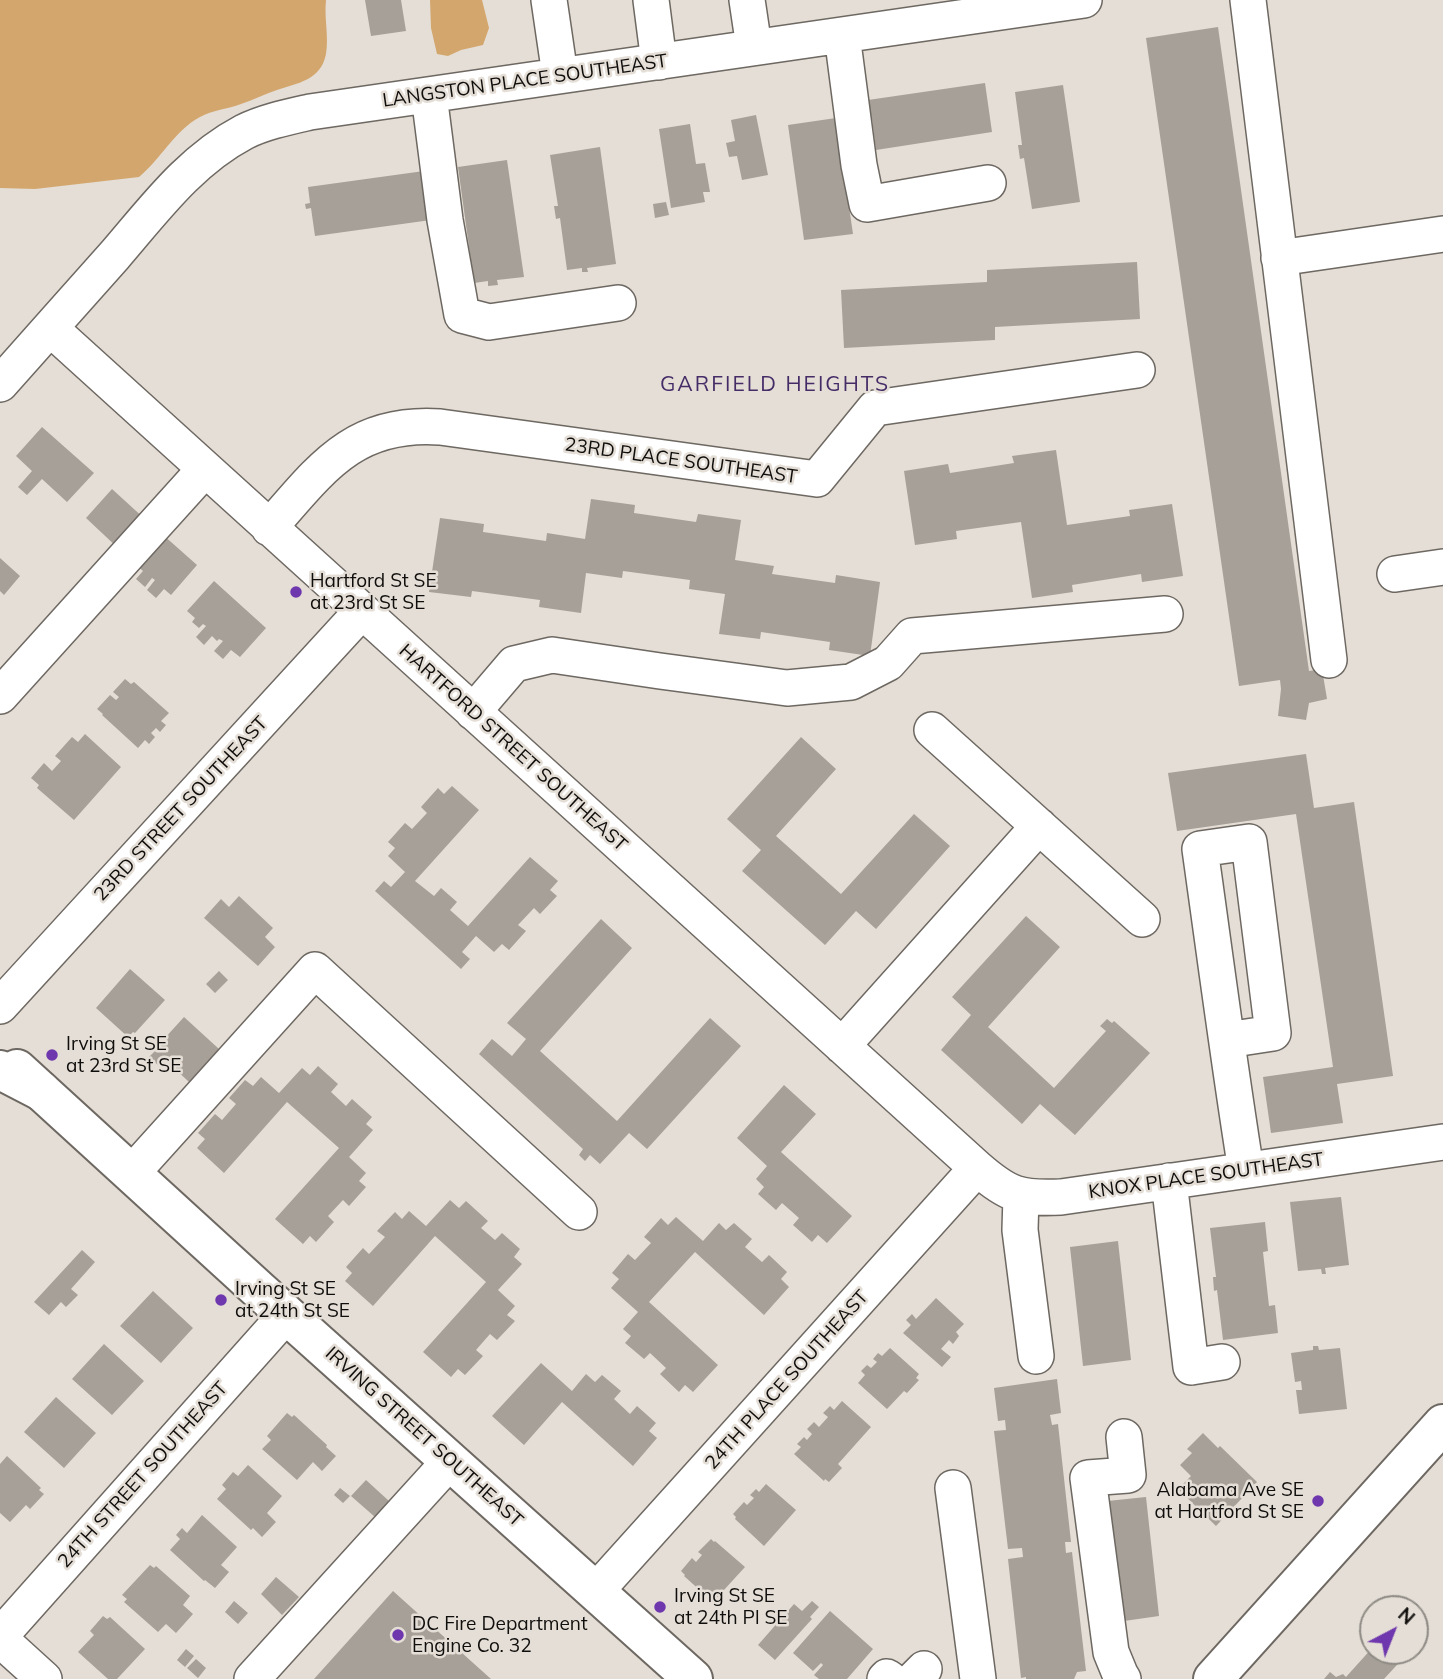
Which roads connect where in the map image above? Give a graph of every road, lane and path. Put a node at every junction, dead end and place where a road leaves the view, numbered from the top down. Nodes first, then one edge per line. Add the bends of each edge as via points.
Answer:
1 (550, 0) edge
2 (650, 0) edge
3 (747, 0) edge
4 (1084, 0) edge
5 (1248, 0) edge
6 (842, 35) junction
7 (754, 47) junction
8 (659, 62) junction
9 (560, 75) junction
10 (429, 95) junction
11 (988, 183) dead end
12 (1443, 234) edge
13 (1279, 258) junction
14 (618, 303) dead end
15 (50, 328) junction
16 (1137, 370) dead end
17 (0, 384) edge
18 (205, 469) junction
19 (269, 528) junction
20 (1443, 567) edge
21 (1395, 575) dead end
22 (362, 611) junction
23 (1165, 614) dead end
24 (1329, 660) dead end
25 (0, 696) edge
26 (473, 712) junction
27 (932, 730) dead end
28 (1039, 826) junction
29 (1142, 919) dead end
30 (0, 1006) edge
31 (1227, 1040) junction
32 (842, 1046) junction
33 (0, 1053) edge
34 (0, 1070) edge
35 (41, 1090) junction
36 (1443, 1142) edge
37 (977, 1168) junction
38 (1246, 1170) junction
39 (131, 1174) junction
40 (1169, 1181) junction
41 (1021, 1196) junction
42 (579, 1212) dead end
43 (286, 1315) junction
44 (1036, 1356) dead end
45 (1222, 1362) dead end
46 (1443, 1424) edge
47 (1124, 1437) dead end
48 (450, 1461) junction
49 (953, 1488) dead end
50 (596, 1591) junction
51 (0, 1638) edge
52 (1223, 1676) edge
53 (44, 1679) edge
54 (252, 1679) edge
55 (693, 1679) edge
56 (978, 1679) edge
57 (1124, 1679) edge

1 - 9 street
2 - 8 street
3 - 7 street
4 - 6 street, LANGSTON PLACE SOUTHEAST
5 - 13 street
6 - 7 street, LANGSTON PLACE SOUTHEAST
6 - 11 street via 867,204
7 - 8 street, LANGSTON PLACE SOUTHEAST
8 - 9 street, LANGSTON PLACE SOUTHEAST
9 - 10 street, LANGSTON PLACE SOUTHEAST
10 - 14 street via 461,316 489,322
10 - 15 street, LANGSTON PLACE SOUTHEAST via 285,117 226,143 196,165 159,203
12 - 13 street
13 - 24 street
15 - 17 street, LANGSTON PLACE SOUTHEAST
15 - 18 street, HARTFORD STREET SOUTHEAST
16 - 19 street, 23RD PLACE SOUTHEAST via 875,408 817,480 440,428 387,430 339,453
18 - 19 street, HARTFORD STREET SOUTHEAST
18 - 25 street
19 - 22 street, HARTFORD STREET SOUTHEAST
20 - 21 street
22 - 26 street, HARTFORD STREET SOUTHEAST
22 - 30 street, 23RD STREET SOUTHEAST
23 - 26 street via 912,636 888,663 851,682 787,688 552,655 514,664
26 - 32 street, HARTFORD STREET SOUTHEAST
27 - 28 street
28 - 29 street
28 - 32 street
31 - 31 street via 1200,849 1249,842 1273,1033
31 - 38 street
32 - 37 street, HARTFORD STREET SOUTHEAST
33 - 35 main road, IRVING STREET SOUTHEAST
34 - 35 main road
35 - 39 main road, IRVING STREET SOUTHEAST
36 - 38 street, KNOX PLACE SOUTHEAST
37 - 41 street, KNOX PLACE SOUTHEAST
37 - 50 street, 24TH PLACE SOUTHEAST
38 - 40 street, KNOX PLACE SOUTHEAST
39 - 42 street via 315,970
39 - 43 main road, IRVING STREET SOUTHEAST
40 - 41 street, KNOX PLACE SOUTHEAST via 1061,1197
40 - 45 street via 1191,1367
41 - 44 street via 1020,1230
43 - 48 main road, IRVING STREET SOUTHEAST
43 - 51 street, 24TH STREET SOUTHEAST
46 - 52 main road
47 - 57 street via 1128,1475 1088,1478 1111,1652
48 - 50 main road, IRVING STREET SOUTHEAST
48 - 54 street
49 - 56 street
50 - 55 main road, IRVING STREET SOUTHEAST
51 - 53 street

